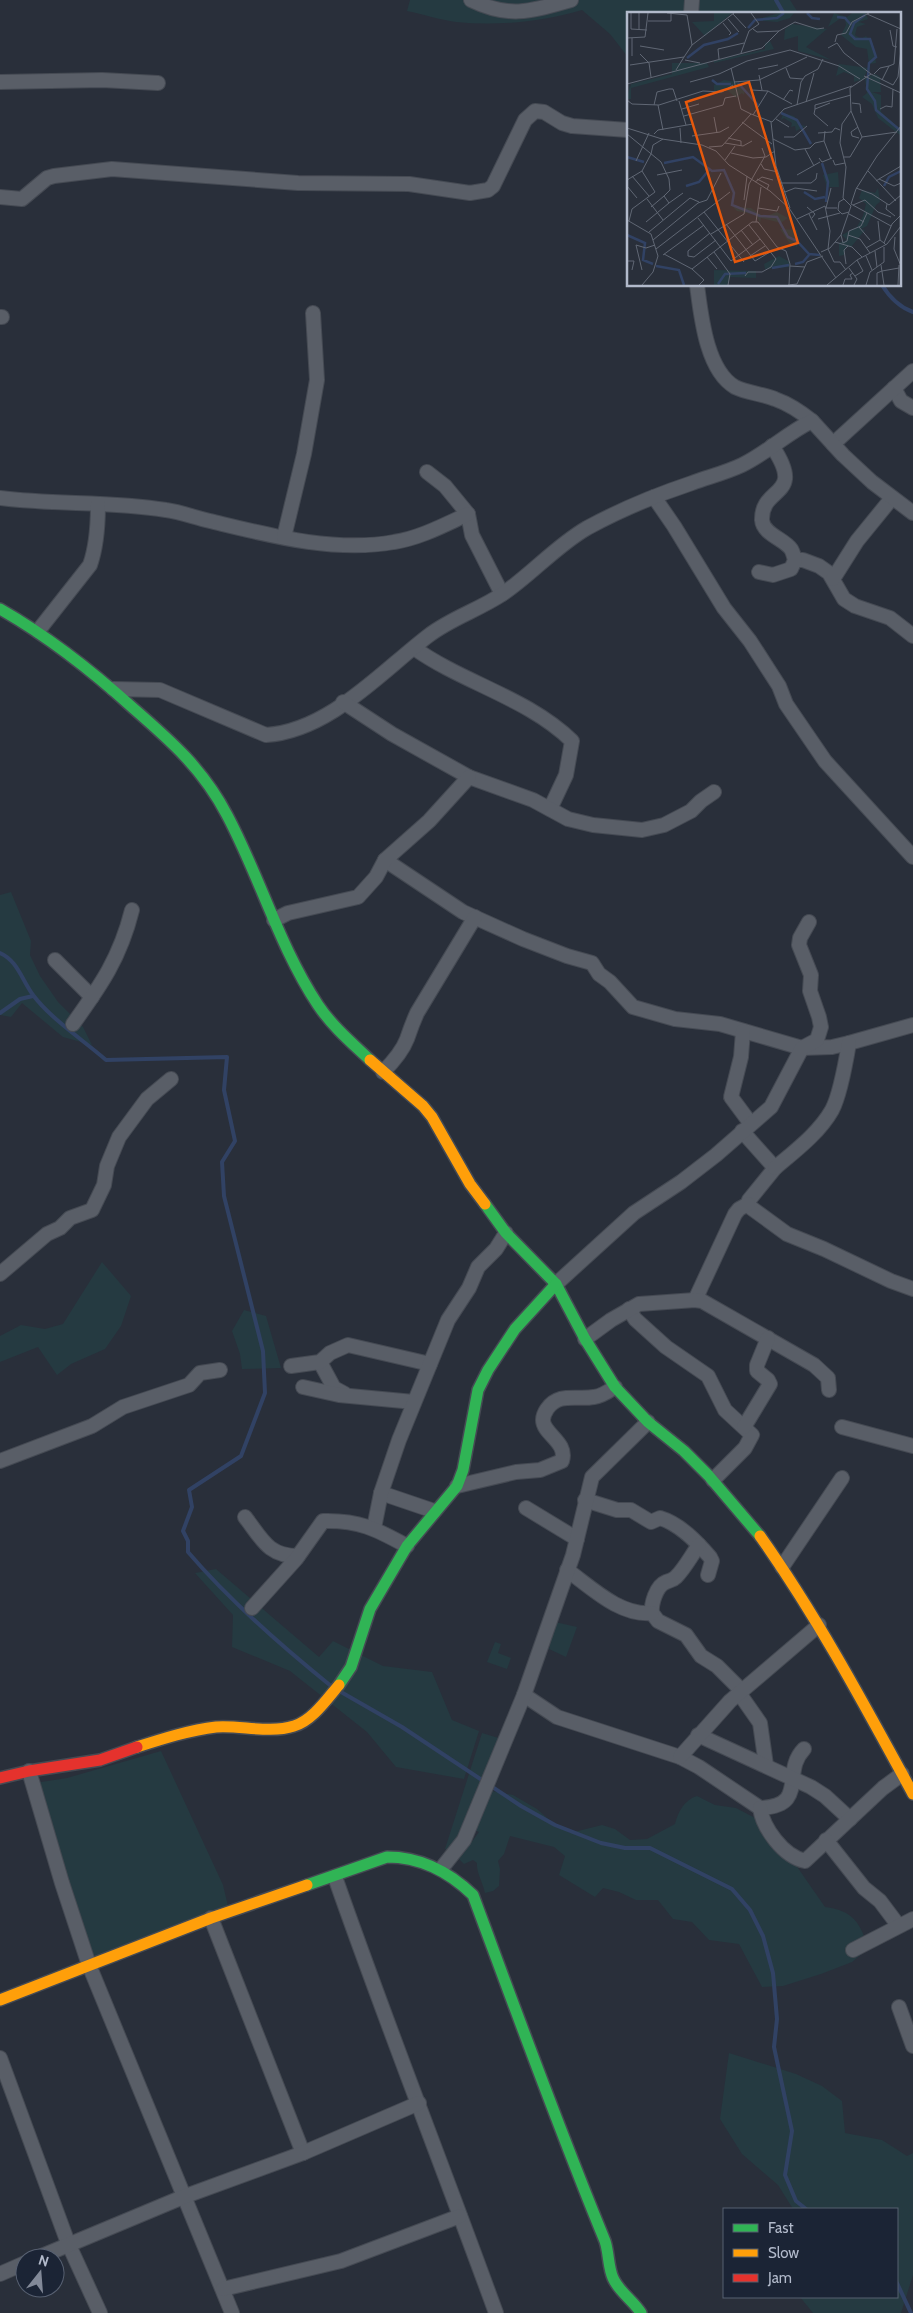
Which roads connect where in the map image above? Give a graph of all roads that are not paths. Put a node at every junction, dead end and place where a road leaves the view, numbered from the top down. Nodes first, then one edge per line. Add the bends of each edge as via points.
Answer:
1 (471, 0) edge
2 (571, 0) edge
3 (0, 82) edge
4 (158, 82) dead end
5 (627, 130) edge
6 (0, 197) edge
7 (697, 286) edge
8 (313, 313) dead end
9 (913, 371) edge
10 (894, 388) junction
11 (913, 408) edge
12 (812, 421) junction
13 (834, 444) junction
14 (772, 446) junction
15 (427, 472) dead end
16 (654, 497) junction
17 (0, 498) edge
18 (892, 498) junction
19 (98, 504) junction
20 (913, 513) edge
21 (468, 514) junction
22 (284, 537) junction
23 (795, 560) junction
24 (759, 572) dead end
25 (833, 579) junction
26 (502, 594) junction
27 (0, 609) edge
28 (38, 631) junction
29 (913, 636) edge
30 (414, 648) junction
31 (113, 689) junction
32 (343, 702) junction
33 (469, 777) junction
34 (714, 792) dead end
35 (550, 809) junction
36 (913, 857) edge
37 (385, 860) junction
38 (132, 910) dead end
39 (475, 917) junction
40 (274, 920) junction
41 (809, 922) dead end
42 (55, 960) dead end
43 (92, 997) junction
44 (73, 1024) dead end
45 (913, 1025) edge
46 (743, 1031) junction
47 (849, 1043) junction
48 (802, 1048) junction
49 (383, 1072) junction
50 (171, 1079) dead end
51 (747, 1127) junction
52 (775, 1168) junction
53 (748, 1204) junction
54 (506, 1233) junction
55 (0, 1274) edge
56 (556, 1284) junction
57 (913, 1289) edge
58 (695, 1300) junction
59 (628, 1309) junction
60 (768, 1338) junction
61 (585, 1339) junction
62 (320, 1362) junction
63 (430, 1364) junction
64 (291, 1366) dead end
65 (220, 1370) dead end
66 (303, 1387) dead end
67 (615, 1388) junction
68 (828, 1390) dead end
69 (350, 1396) junction
70 (414, 1402) junction
71 (648, 1422) junction
72 (744, 1427) junction
73 (842, 1427) dead end
74 (913, 1446) edge
75 (0, 1461) edge
76 (842, 1478) dead end
77 (713, 1480) junction
78 (457, 1486) junction
79 (381, 1493) junction
80 (585, 1500) junction
81 (526, 1508) dead end
82 (434, 1511) junction
83 (245, 1517) dead end
84 (374, 1528) junction
85 (577, 1540) junction
86 (699, 1545) junction
87 (407, 1546) junction
88 (298, 1556) junction
89 (782, 1567) junction
90 (568, 1570) junction
91 (708, 1575) dead end
92 (252, 1608) dead end
93 (652, 1613) junction
94 (819, 1625) junction
95 (740, 1692) junction
96 (524, 1695) junction
97 (698, 1735) junction
98 (804, 1748) dead end
99 (680, 1757) junction
100 (766, 1765) junction
101 (29, 1771) junction
102 (902, 1774) junction
103 (0, 1778) edge
104 (794, 1778) junction
105 (913, 1794) edge
106 (760, 1808) junction
107 (850, 1819) junction
108 (826, 1840) junction
109 (441, 1870) junction
110 (335, 1876) junction
111 (211, 1918) junction
112 (913, 1918) edge
113 (898, 1925) junction
114 (853, 1950) dead end
115 (89, 1965) junction
116 (0, 2000) edge
117 (899, 2007) dead end
118 (912, 2041) edge
119 (0, 2058) edge
120 (419, 2103) junction
121 (303, 2153) junction
122 (183, 2197) junction
123 (460, 2216) junction
124 (68, 2243) junction
125 (58, 2248) edge
126 (15, 2267) edge
127 (0, 2274) edge
128 (224, 2289) junction
129 (100, 2313) edge
130 (232, 2313) edge
131 (496, 2313) edge
132 (641, 2313) edge

1 - 2 street via 491,10 513,13
3 - 4 street
5 - 6 street via 572,126 535,111 525,120 493,186 482,192 409,184 298,183 112,169 47,178 22,199
7 - 12 street via 707,344 728,382 776,399
8 - 22 street via 317,380
9 - 10 street
10 - 11 street via 902,401
10 - 13 street
12 - 13 street
12 - 14 street
13 - 18 street
14 - 16 street via 743,465
14 - 23 street via 786,470 785,481 766,507 762,519 764,528 792,550
15 - 21 street via 445,486
16 - 26 street via 587,528
16 - 36 street via 724,608 750,640 779,686 786,704 825,761
17 - 19 street
18 - 20 street
18 - 25 street via 857,541
19 - 22 street via 168,510
19 - 28 street via 90,564
21 - 22 street via 431,531 394,542 322,543
21 - 26 street via 472,534
23 - 24 street via 791,569 773,575
23 - 25 street via 811,562
25 - 29 street via 844,599 890,618
26 - 30 street via 442,626
27 - 28 street
28 - 31 street
30 - 32 street via 379,679
30 - 35 street via 457,675 534,714 572,741 566,775
31 - 32 street via 160,690 266,735 299,729
31 - 40 street via 180,748 202,774 228,815
32 - 33 street
33 - 35 street
33 - 37 street via 429,822
34 - 35 street via 691,811 664,825 642,830 593,825 568,819
37 - 39 street
37 - 40 street via 376,877 358,897 295,910
38 - 43 street via 116,959
39 - 46 street via 532,943 591,962 633,1007 657,1015 720,1024
39 - 49 street via 417,1013 407,1040
40 - 49 street via 292,961 319,1006 340,1032
41 - 48 street via 799,945 811,975 810,991 821,1027 816,1040
42 - 43 street
43 - 44 street
45 - 47 street
46 - 48 street
46 - 51 street via 731,1097
47 - 48 street
47 - 52 street via 832,1110 812,1135
48 - 51 street via 771,1107
49 - 54 street via 432,1117 470,1184
50 - 55 street via 147,1099 119,1137 92,1210 70,1218
51 - 52 street
51 - 56 street via 681,1182 634,1213
52 - 53 street via 762,1181
53 - 57 street via 787,1234
53 - 58 street via 739,1209 732,1220
54 - 56 street
54 - 63 street via 478,1267 469,1288 453,1310
56 - 61 street
56 - 78 street via 509,1336 478,1390
58 - 59 street via 644,1303
58 - 60 street
59 - 61 street
59 - 72 street via 666,1347 708,1376 725,1410
60 - 68 street via 822,1371 828,1378
60 - 72 street via 757,1371 770,1384
61 - 67 street
62 - 63 street via 348,1344
62 - 64 street
62 - 69 street via 334,1388
63 - 70 street
65 - 75 street via 200,1373 189,1385 123,1407 92,1426
66 - 69 street
67 - 71 street
67 - 78 street via 595,1397 560,1398 552,1402 543,1420 562,1451 562,1460 540,1470 516,1472
69 - 70 street
70 - 79 street
71 - 77 street
71 - 80 street via 592,1477
72 - 77 street via 752,1435 750,1440
73 - 74 street
76 - 89 street
77 - 89 street via 750,1522
78 - 82 street
79 - 82 street
79 - 84 street
80 - 85 street
80 - 86 street via 617,1510 631,1510 651,1522 664,1520
81 - 85 street
82 - 87 street
83 - 88 street via 273,1551
84 - 87 street
84 - 88 street via 344,1521 323,1521
85 - 90 street
86 - 91 street via 712,1561
86 - 93 street via 677,1576 659,1588
87 - 101 street via 370,1609 344,1680 316,1711 300,1723 288,1727 216,1727 162,1739 100,1760
88 - 92 street
89 - 94 street
90 - 93 street via 624,1609
90 - 96 street
93 - 95 street via 658,1621 686,1635 701,1656 717,1666
94 - 95 street
94 - 102 street
95 - 97 street
95 - 100 street via 760,1723
96 - 99 street via 557,1716
96 - 109 street via 464,1840
97 - 99 street
97 - 100 street
98 - 104 street via 793,1763
99 - 106 street
100 - 104 street
101 - 103 street
101 - 115 street
102 - 105 street
102 - 107 street
104 - 106 street via 787,1799
104 - 107 street via 825,1796
106 - 108 street via 764,1825 797,1859 807,1860
107 - 108 street
108 - 113 street
109 - 110 street via 401,1856 387,1857
109 - 132 street via 458,1879 473,1895 565,2145 607,2247 612,2277
110 - 111 street
110 - 120 street
111 - 115 street
111 - 121 street
112 - 113 street
113 - 114 street
115 - 116 street
115 - 122 street
117 - 118 street
119 - 124 street
120 - 121 street
120 - 123 street
121 - 122 street
122 - 124 street
122 - 128 street
123 - 128 street via 341,2261
123 - 131 street
124 - 125 street
124 - 129 street
126 - 127 street
128 - 130 street

